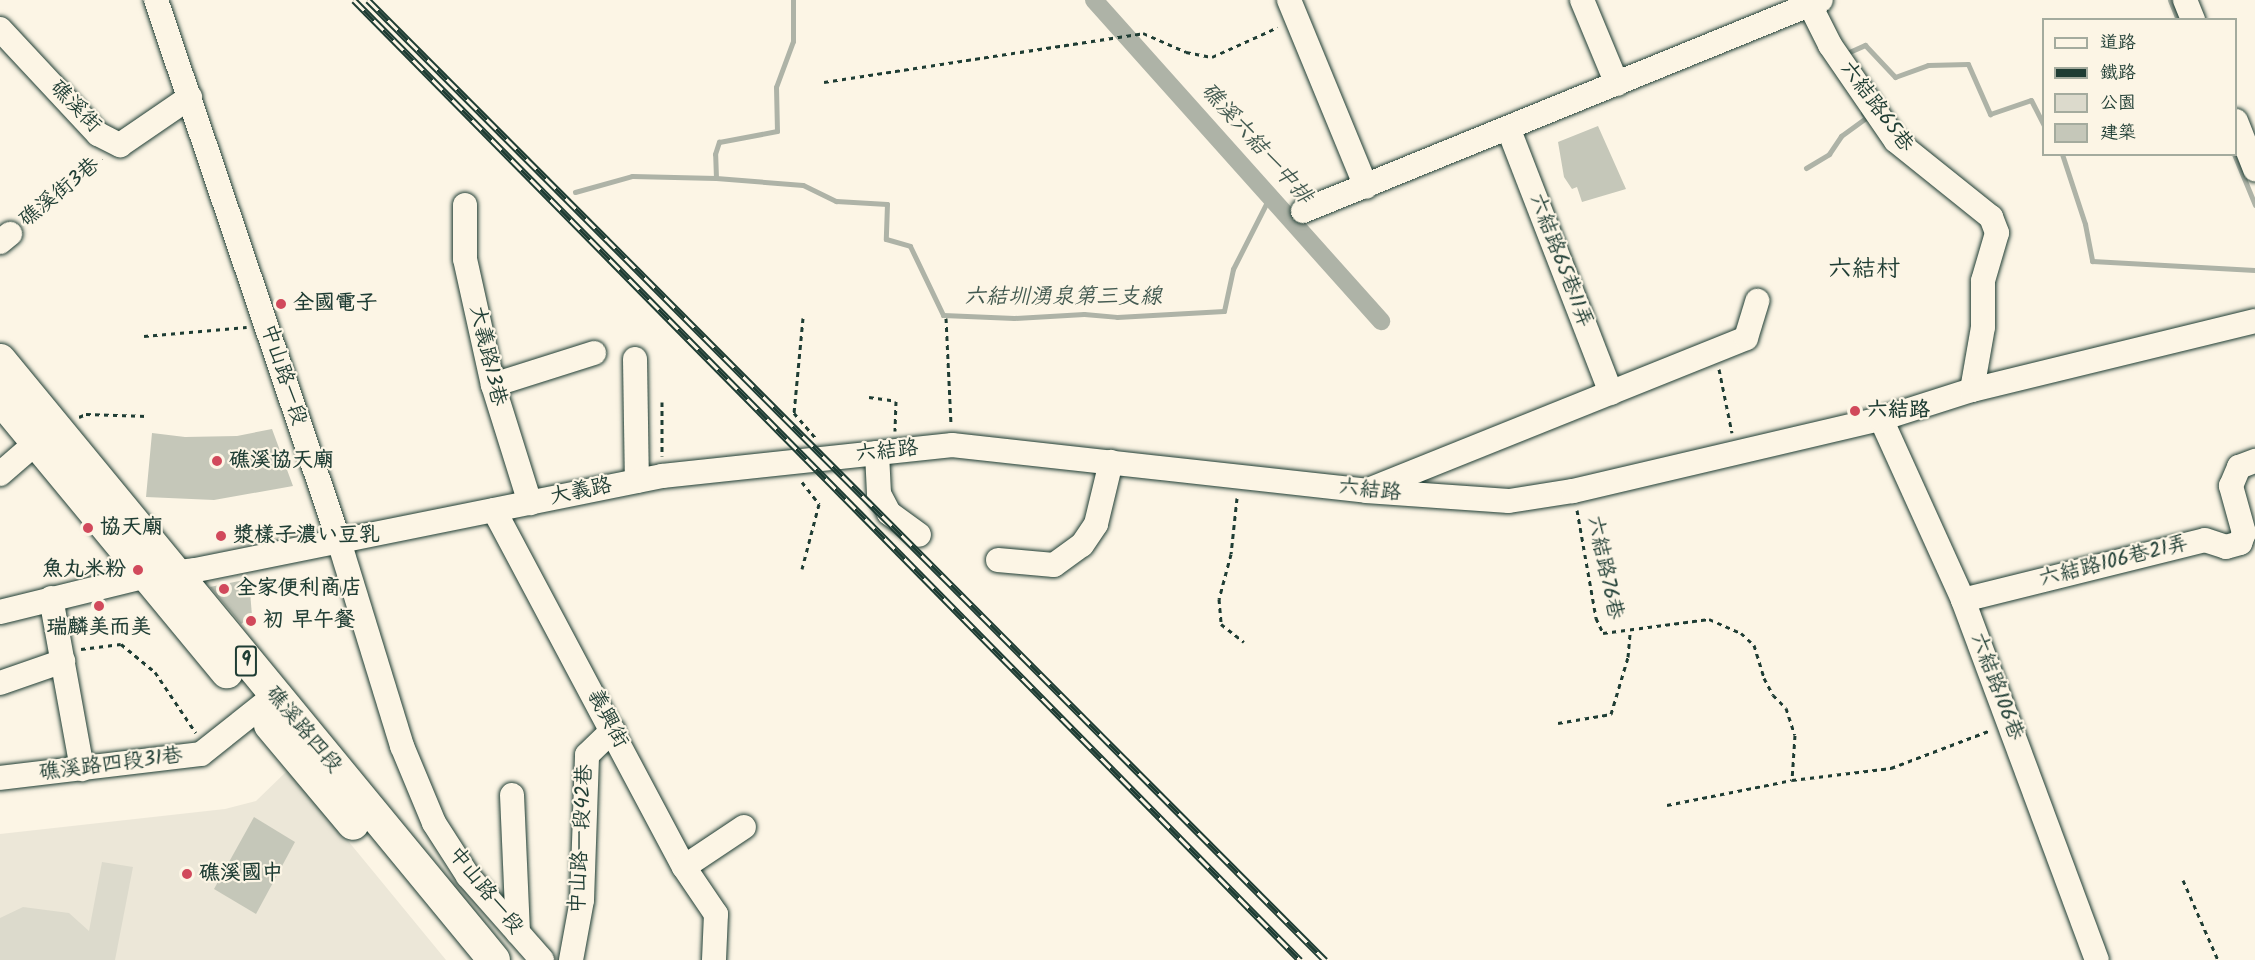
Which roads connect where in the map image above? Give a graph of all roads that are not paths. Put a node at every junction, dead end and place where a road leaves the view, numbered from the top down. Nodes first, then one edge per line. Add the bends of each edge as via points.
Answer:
1 (156, 0) edge
2 (1582, 0) edge
3 (2185, 0) edge
4 (1815, 2) edge
5 (1292, 9) edge
6 (2192, 18) edge
7 (0, 28) edge
8 (1617, 84) junction
9 (190, 97) junction
10 (2237, 126) edge
11 (1509, 130) junction
12 (2255, 169) edge
13 (1366, 187) junction
14 (465, 205) dead end
15 (1303, 211) dead end
16 (1757, 301) dead end
17 (2252, 330) edge
18 (594, 353) dead end
19 (0, 360) edge
20 (635, 360) dead end
21 (493, 386) junction
22 (1972, 390) junction
23 (1611, 393) junction
24 (0, 398) edge
25 (1881, 419) junction
26 (46, 435) junction
27 (886, 452) junction
28 (829, 458) joint
29 (2255, 461) edge
30 (1111, 462) junction
31 (0, 474) edge
32 (637, 481) junction
33 (1366, 491) junction
34 (530, 503) junction
35 (494, 510) junction
36 (919, 535) dead end
37 (338, 538) junction
38 (998, 560) dead end
39 (160, 574) junction
40 (51, 598) junction
41 (1963, 600) junction
42 (0, 612) edge
43 (62, 657) junction
44 (0, 683) edge
45 (266, 703) junction
46 (613, 730) junction
47 (82, 769) junction
48 (0, 778) edge
49 (512, 795) dead end
50 (744, 827) dead end
51 (684, 867) junction
52 (518, 933) junction
53 (470, 960) edge
54 (494, 960) edge
55 (542, 960) edge
56 (571, 960) edge
57 (714, 960) edge
58 (2097, 960) edge

1 - 9 street, 中山路一段
2 - 8 street
3 - 6 street
4 - 8 street
4 - 22 street, 六結路65巷 via 1830,45 1896,141 1991,217 1997,233 1983,281 1983,327
5 - 13 street
7 - 9 street, 礁溪街 via 98,134 120,145
8 - 11 street
9 - 37 street, 中山路一段
10 - 12 street
11 - 13 street
11 - 23 street, 六結路65巷11弄
13 - 15 street
14 - 21 street, 大義路13巷 via 465,258
16 - 23 street via 1746,338
17 - 22 street, 六結路
18 - 21 street
19 - 26 main road, 礁溪路四段 / 9
20 - 32 street
21 - 34 street, 大義路13巷
22 - 25 street, 六結路
23 - 33 street
24 - 26 main road, 礁溪路四段 / 9
25 - 33 street, 六結路 via 1574,491 1509,501 1475,502
25 - 41 street, 六結路106巷
26 - 31 street
26 - 39 main road, 礁溪路四段 / 9
27 - 28 street, 六結路
27 - 30 street, 六結路 via 952,445
27 - 36 street via 879,494 889,513
28 - 32 street, 大義路
29 - 41 street, 六結路106巷21弄 via 2239,467 2231,486 2244,533 2240,543 2226,547 2205,540
30 - 33 street, 六結路
30 - 38 street via 1096,524 1082,545 1054,565
32 - 34 street, 大義路
34 - 35 street, 大義路
35 - 37 street, 大義路
35 - 46 street, 義興街
37 - 39 street, 大義路
37 - 52 street, 中山路一段 via 402,746 434,823 468,876
39 - 40 street, 大義路
39 - 45 main road, 礁溪路四段 / 9
40 - 42 street, 大義路
40 - 43 street
41 - 58 street, 六結路106巷
43 - 44 street
43 - 47 street
45 - 47 street, 礁溪路四段31巷 via 201,754
45 - 53 main road, 礁溪路四段 / 9
45 - 54 main road, 礁溪路四段 / 9
46 - 51 street, 義興街
46 - 56 street, 中山路一段42巷 via 587,755 582,900
47 - 48 street, 礁溪路四段31巷
49 - 52 street
50 - 51 street
51 - 57 street, 義興街 via 716,914
52 - 55 street, 中山路一段

